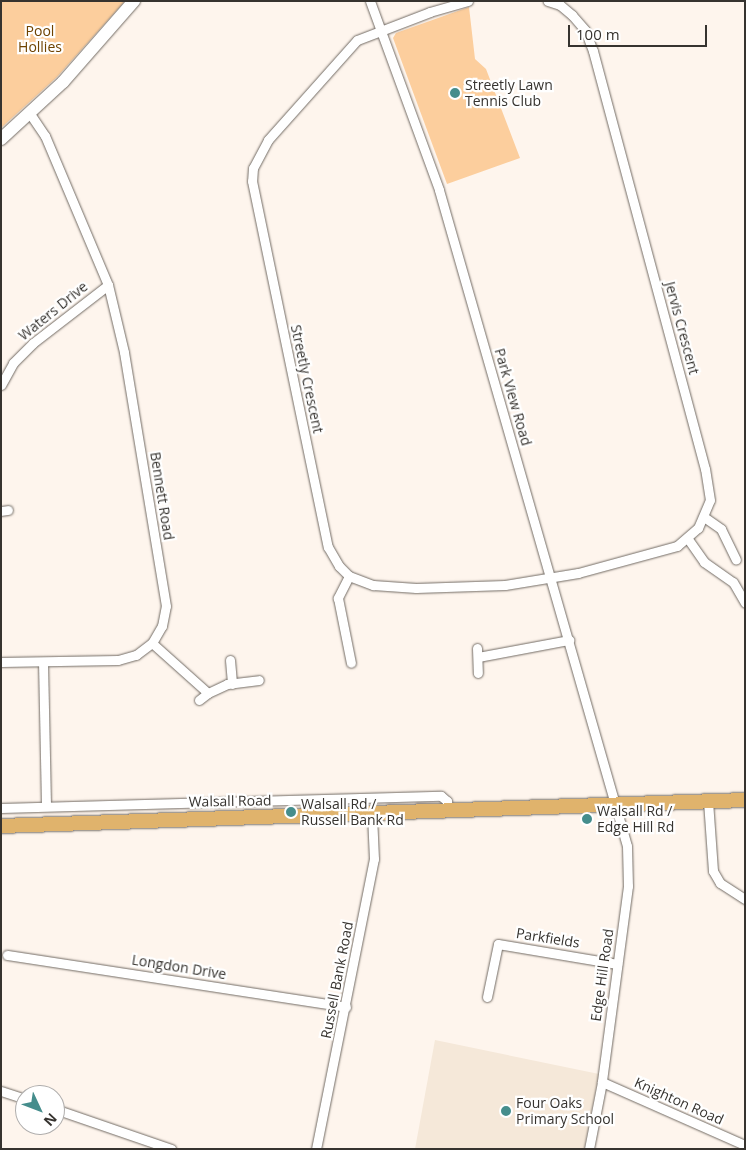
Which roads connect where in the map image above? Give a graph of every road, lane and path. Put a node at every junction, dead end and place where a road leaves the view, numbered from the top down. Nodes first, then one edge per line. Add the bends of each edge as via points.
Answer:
1 (134, 1) edge
2 (370, 1) edge
3 (468, 1) edge
4 (548, 1) edge
5 (380, 29) junction
6 (30, 114) junction
7 (1, 139) edge
8 (108, 285) junction
9 (1, 385) edge
10 (704, 517) junction
11 (688, 539) junction
12 (736, 560) dead end
13 (349, 576) junction
14 (552, 579) junction
15 (745, 603) edge
16 (570, 640) junction
17 (152, 643) junction
18 (230, 660) dead end
19 (1, 662) edge
20 (43, 662) junction
21 (351, 663) dead end
22 (478, 673) dead end
23 (259, 680) dead end
24 (232, 684) junction
25 (208, 693) junction
26 (199, 700) dead end
27 (745, 800) edge
28 (708, 801) junction
29 (615, 805) junction
30 (46, 806) junction
31 (1, 808) edge
32 (448, 811) junction
33 (372, 815) junction
34 (1, 826) edge
35 (745, 898) edge
36 (8, 955) dead end
37 (618, 964) junction
38 (487, 997) dead end
39 (346, 1007) junction
40 (602, 1082) junction
41 (1, 1091) edge
42 (15, 1096) edge
43 (65, 1112) edge
44 (745, 1145) edge
45 (171, 1149) edge
46 (316, 1149) edge
47 (589, 1149) edge

1 - 6 main road
2 - 5 street, Park View Road
3 - 5 street
4 - 10 street, Jervis Crescent via 572,14 585,30 593,51 708,478 710,500
5 - 13 street, Streetly Crescent via 350,46 268,140 256,162 252,181 328,547
5 - 14 street, Park View Road via 439,190
6 - 7 main road
6 - 8 street, Bennett Road via 45,136
8 - 9 street, Waters Drive via 33,343 13,363
8 - 17 street, Bennett Road via 124,352 166,606 162,626
10 - 11 street, Jervis Crescent
10 - 12 street via 721,529
11 - 14 street, Jervis Crescent via 666,550
11 - 15 street via 704,562 733,582
13 - 14 street via 373,585 402,588 505,585
13 - 21 street via 338,598
14 - 16 street, Park View Road
16 - 22 street via 477,653
16 - 29 street, Park View Road
17 - 20 street via 136,655 118,660
17 - 25 street
18 - 24 street
19 - 20 street
20 - 30 street
23 - 24 street
24 - 25 street
25 - 26 street
27 - 28 main road, Walsall Road
28 - 29 main road, Walsall Road
28 - 35 street via 713,871 720,883
29 - 32 main road, Walsall Road
29 - 37 street, Edge Hill Road via 627,846 629,866
30 - 31 street, Walsall Road
30 - 32 street, Walsall Road via 441,796 447,801
32 - 33 main road, Walsall Road
33 - 34 main road, Walsall Road
33 - 39 street, Russell Bank Road via 374,859
36 - 39 street, Longdon Drive
37 - 38 street, Parkfields via 498,944
37 - 40 street, Edge Hill Road
39 - 46 street, Russell Bank Road
40 - 44 street, Knighton Road
40 - 47 street, Edge Hill Road
41 - 42 street
43 - 45 street

